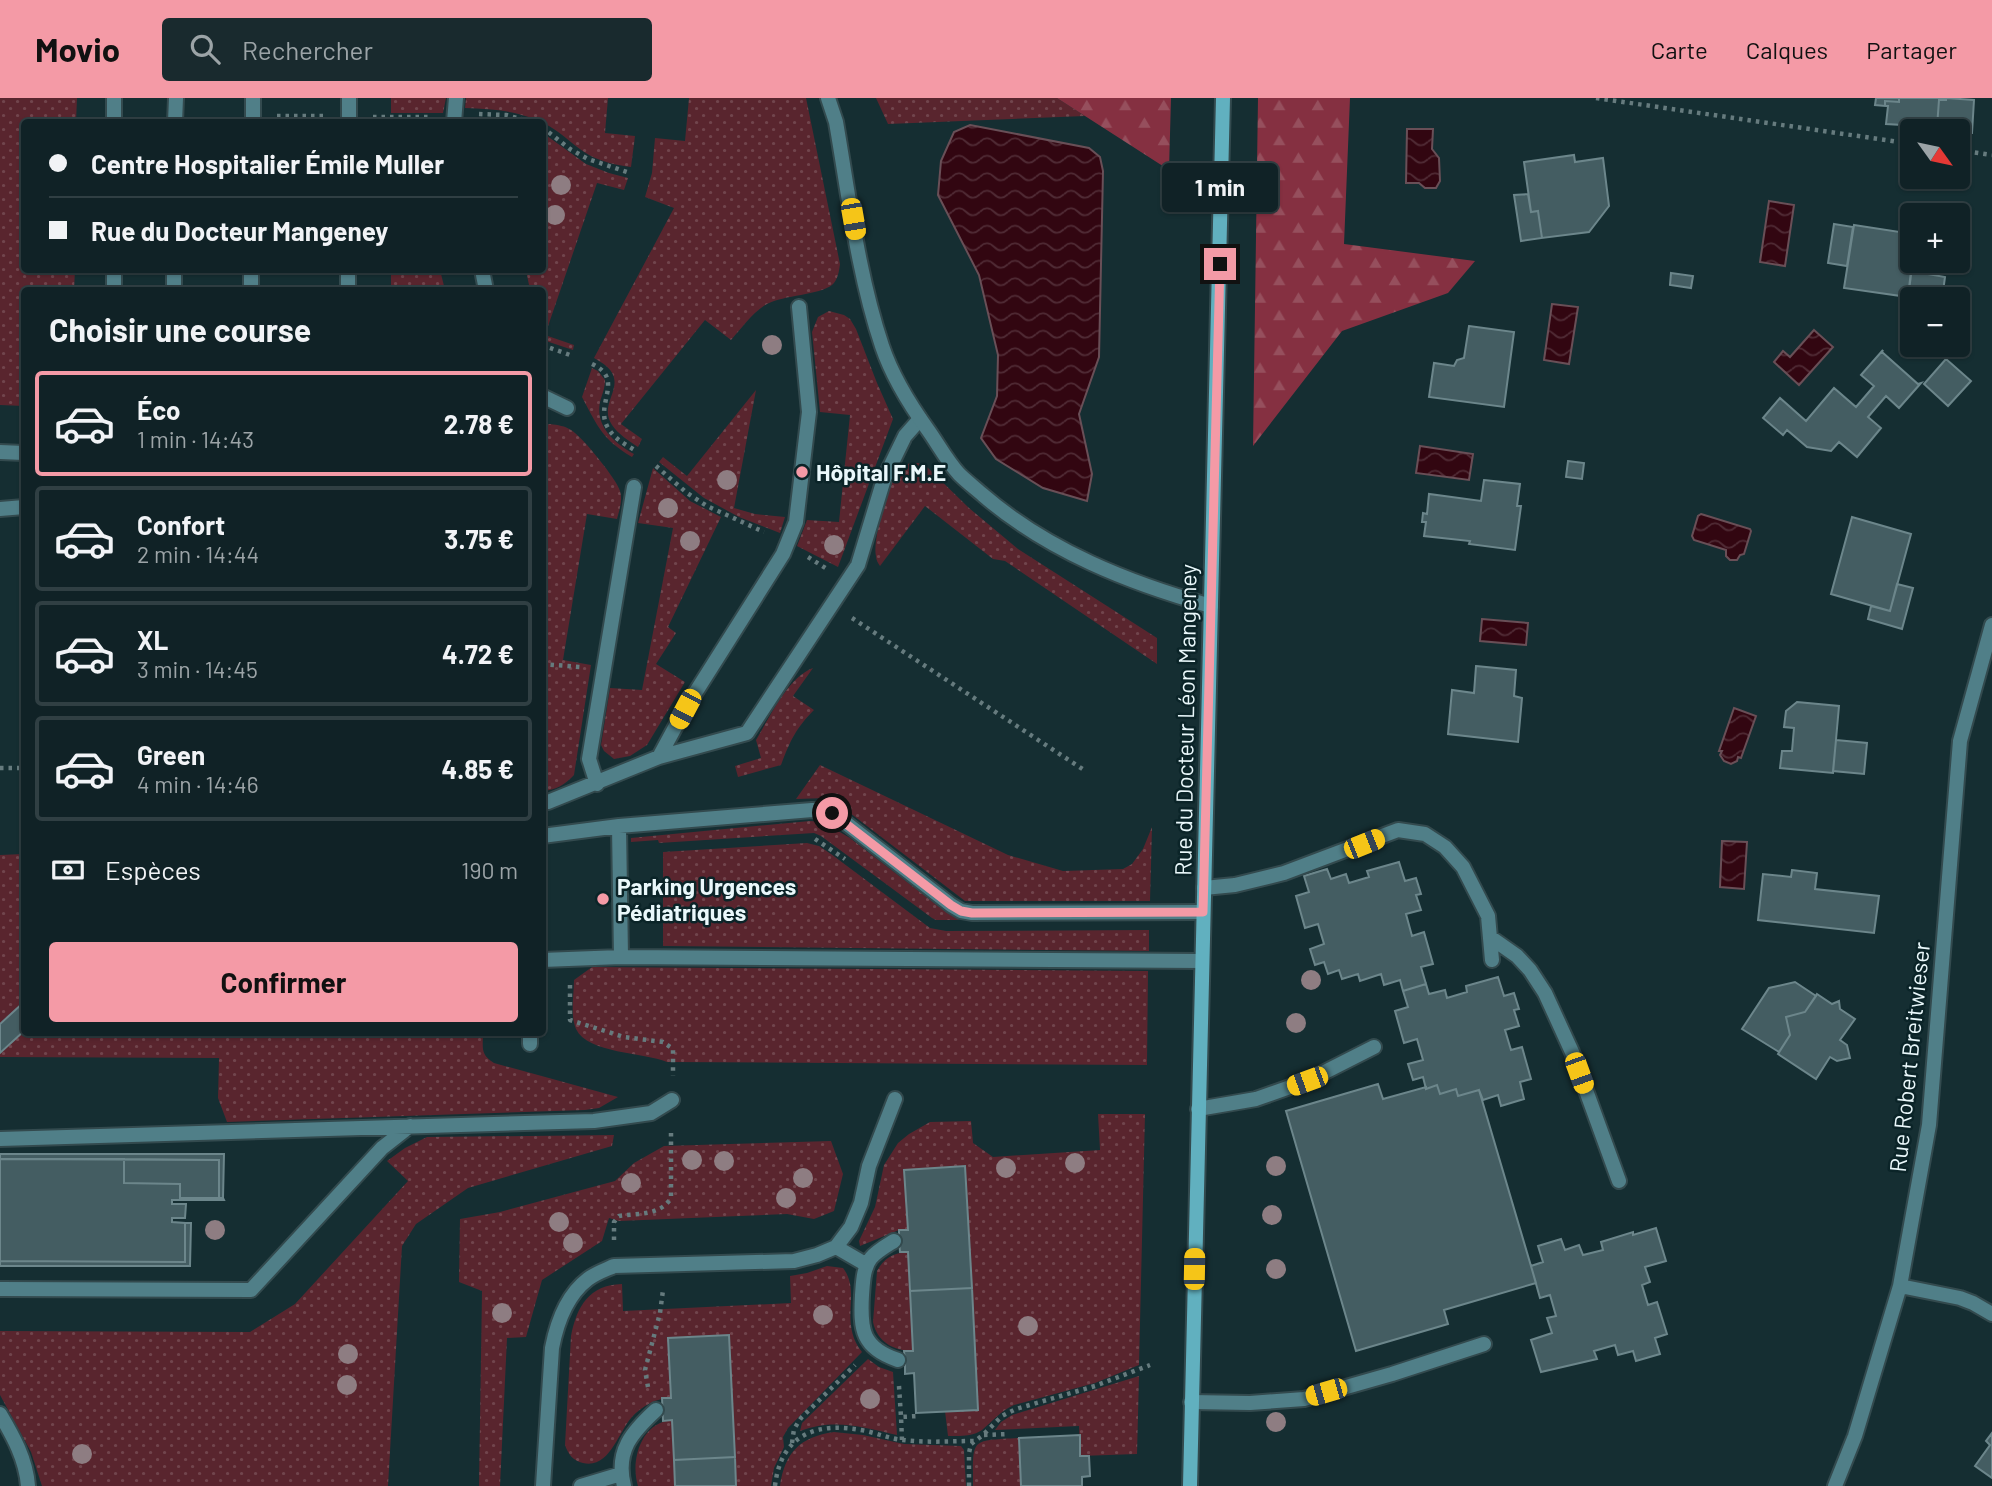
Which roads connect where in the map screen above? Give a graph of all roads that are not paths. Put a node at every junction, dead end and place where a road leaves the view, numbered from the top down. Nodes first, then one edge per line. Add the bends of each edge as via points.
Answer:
1 (114, 98) edge
2 (176, 98) edge
3 (253, 98) edge
4 (349, 98) edge
5 (456, 98) edge
6 (828, 98) edge
7 (1223, 98) edge
8 (114, 119) edge
9 (176, 119) edge
10 (253, 119) edge
11 (342, 119) edge
12 (454, 119) edge
13 (799, 307) dead end
14 (546, 398) edge
15 (567, 408) dead end
16 (920, 419) junction
17 (0, 452) edge
18 (21, 453) edge
19 (634, 487) dead end
20 (21, 507) edge
21 (0, 509) edge
22 (1211, 606) junction
23 (1992, 625) edge
24 (659, 757) junction
25 (597, 784) junction
26 (546, 802) edge
27 (619, 826) junction
28 (546, 835) edge
29 (1204, 888) junction
30 (1203, 912) junction
31 (1490, 937) junction
32 (621, 957) junction
33 (546, 960) edge
34 (1493, 960) dead end
35 (1202, 961) junction
36 (1374, 1047) dead end
37 (672, 1100) dead end
38 (895, 1100) dead end
39 (1198, 1110) junction
40 (410, 1126) junction
41 (0, 1139) edge
42 (1619, 1181) dead end
43 (894, 1241) dead end
44 (836, 1247) junction
45 (867, 1265) junction
46 (1900, 1286) junction
47 (0, 1289) edge
48 (1992, 1314) edge
49 (1485, 1344) dead end
50 (898, 1360) road end
51 (1191, 1402) junction
52 (656, 1410) dead end
53 (0, 1414) edge
54 (622, 1480) edge
55 (28, 1486) edge
56 (543, 1486) edge
57 (581, 1486) edge
58 (1190, 1486) edge
59 (1835, 1486) edge

1 - 8 street
2 - 9 street
3 - 10 street
4 - 11 street
5 - 12 street
6 - 16 street via 883,348
7 - 22 street, Rue du Docteur Léon Mangeney
13 - 24 street via 809,412 796,522 783,554
14 - 15 street
16 - 22 street via 959,473 1025,528 1128,579
16 - 24 street via 905,436 884,479 858,565 747,733
17 - 18 street
19 - 25 street via 589,759
20 - 21 street
22 - 29 street, Rue du Docteur Léon Mangeney
23 - 46 street, Rue Robert Breitwieser via 1960,741 1929,1125
24 - 25 street
25 - 26 street
27 - 28 street
27 - 30 street via 812,810 832,813 961,911
27 - 32 street
29 - 30 street, Rue du Docteur Léon Mangeney
29 - 31 street via 1284,873 1398,830 1425,834 1464,867 1488,916
30 - 35 street, Rue du Docteur Léon Mangeney
31 - 34 street
31 - 42 street via 1517,956 1545,993 1572,1052
32 - 33 street
32 - 35 street
35 - 39 street, Rue du Docteur Léon Mangeney
36 - 39 street via 1307,1081 1256,1099
37 - 40 street via 650,1113 594,1122
38 - 44 street via 869,1166 861,1203
39 - 51 street, Rue du Docteur Léon Mangeney
40 - 41 street
40 - 47 street via 382,1148 251,1290
43 - 45 street
44 - 45 street
44 - 56 street via 794,1261 614,1266 590,1278 574,1292 554,1339
45 - 50 street via 863,1331 873,1347
46 - 48 street via 1960,1298
46 - 59 street, Rue Robert Breitwieser via 1856,1436
49 - 51 street via 1304,1398
51 - 58 street, Rue du Docteur Léon Mangeney
52 - 54 street via 630,1436 621,1461
53 - 55 street via 17,1443
54 - 57 street

